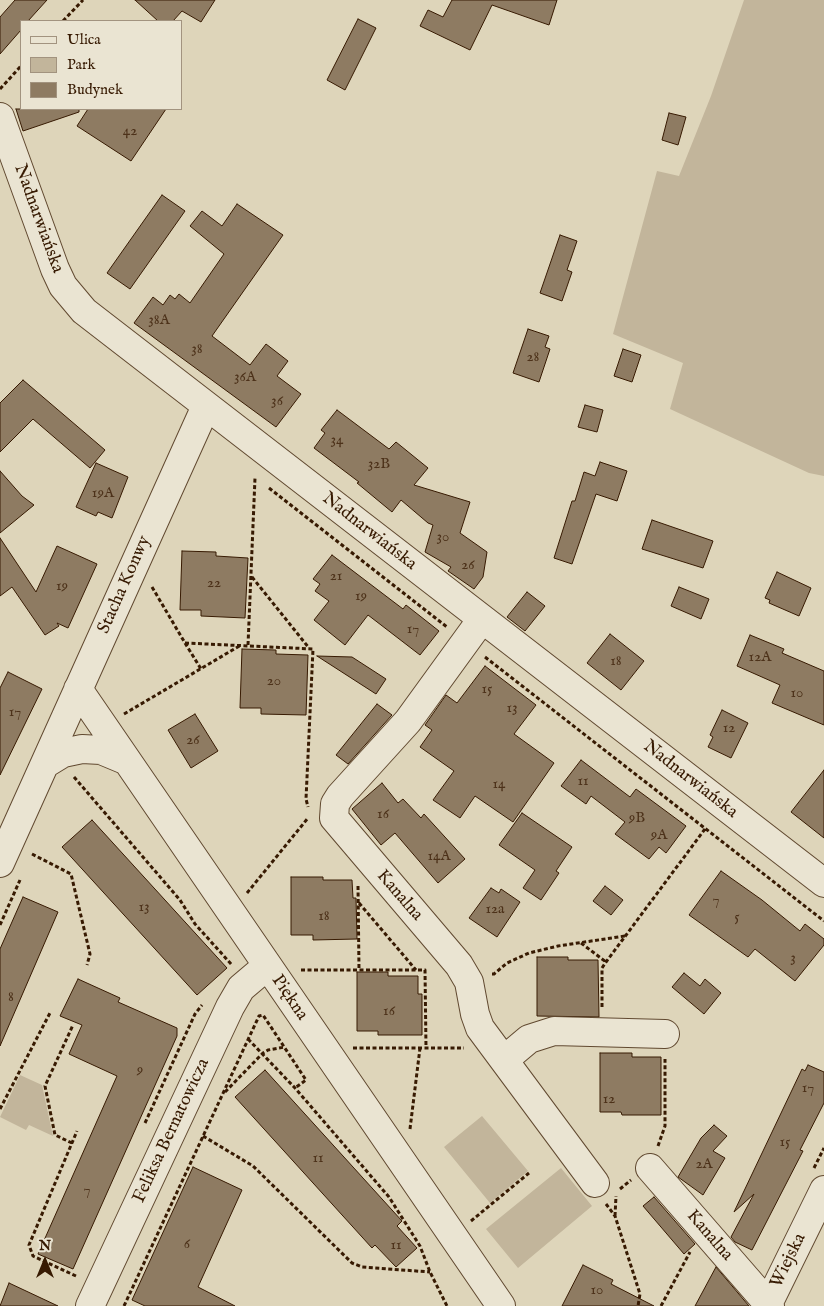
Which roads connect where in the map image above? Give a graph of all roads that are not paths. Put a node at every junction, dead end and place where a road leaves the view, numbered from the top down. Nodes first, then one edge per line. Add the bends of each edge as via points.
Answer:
1 (0, 117) edge
2 (206, 406) junction
3 (482, 619) junction
4 (78, 688) junction
5 (125, 760) junction
6 (48, 761) junction
7 (0, 863) edge
8 (824, 883) edge
9 (267, 966) junction
10 (665, 1046) road end
11 (504, 1060) junction
12 (650, 1168) road end
13 (824, 1190) edge
14 (601, 1194) road end
15 (768, 1305) edge
16 (90, 1306) edge
17 (501, 1306) edge

1 - 2 street, Nadnarwiańska via 54,269 67,292 84,311
2 - 3 street, Nadnarwiańska
2 - 4 street, Stacha Konwy
3 - 8 street, Nadnarwiańska
3 - 11 street, Kanalna via 408,721 340,796 335,804 334,818 464,974 469,982 477,1021
4 - 5 street, Piękna
4 - 6 street, Stacha Konwy
5 - 6 street via 101,750 82,749
5 - 9 street, Piękna
6 - 7 street, Stacha Konwy
9 - 16 street, Feliksa Bernatowicza via 241,988
9 - 17 street, Piękna
10 - 11 street via 602,1032 561,1030 530,1039
11 - 14 street, Kanalna
12 - 15 street, Kanalna
13 - 15 street, Wiejska

